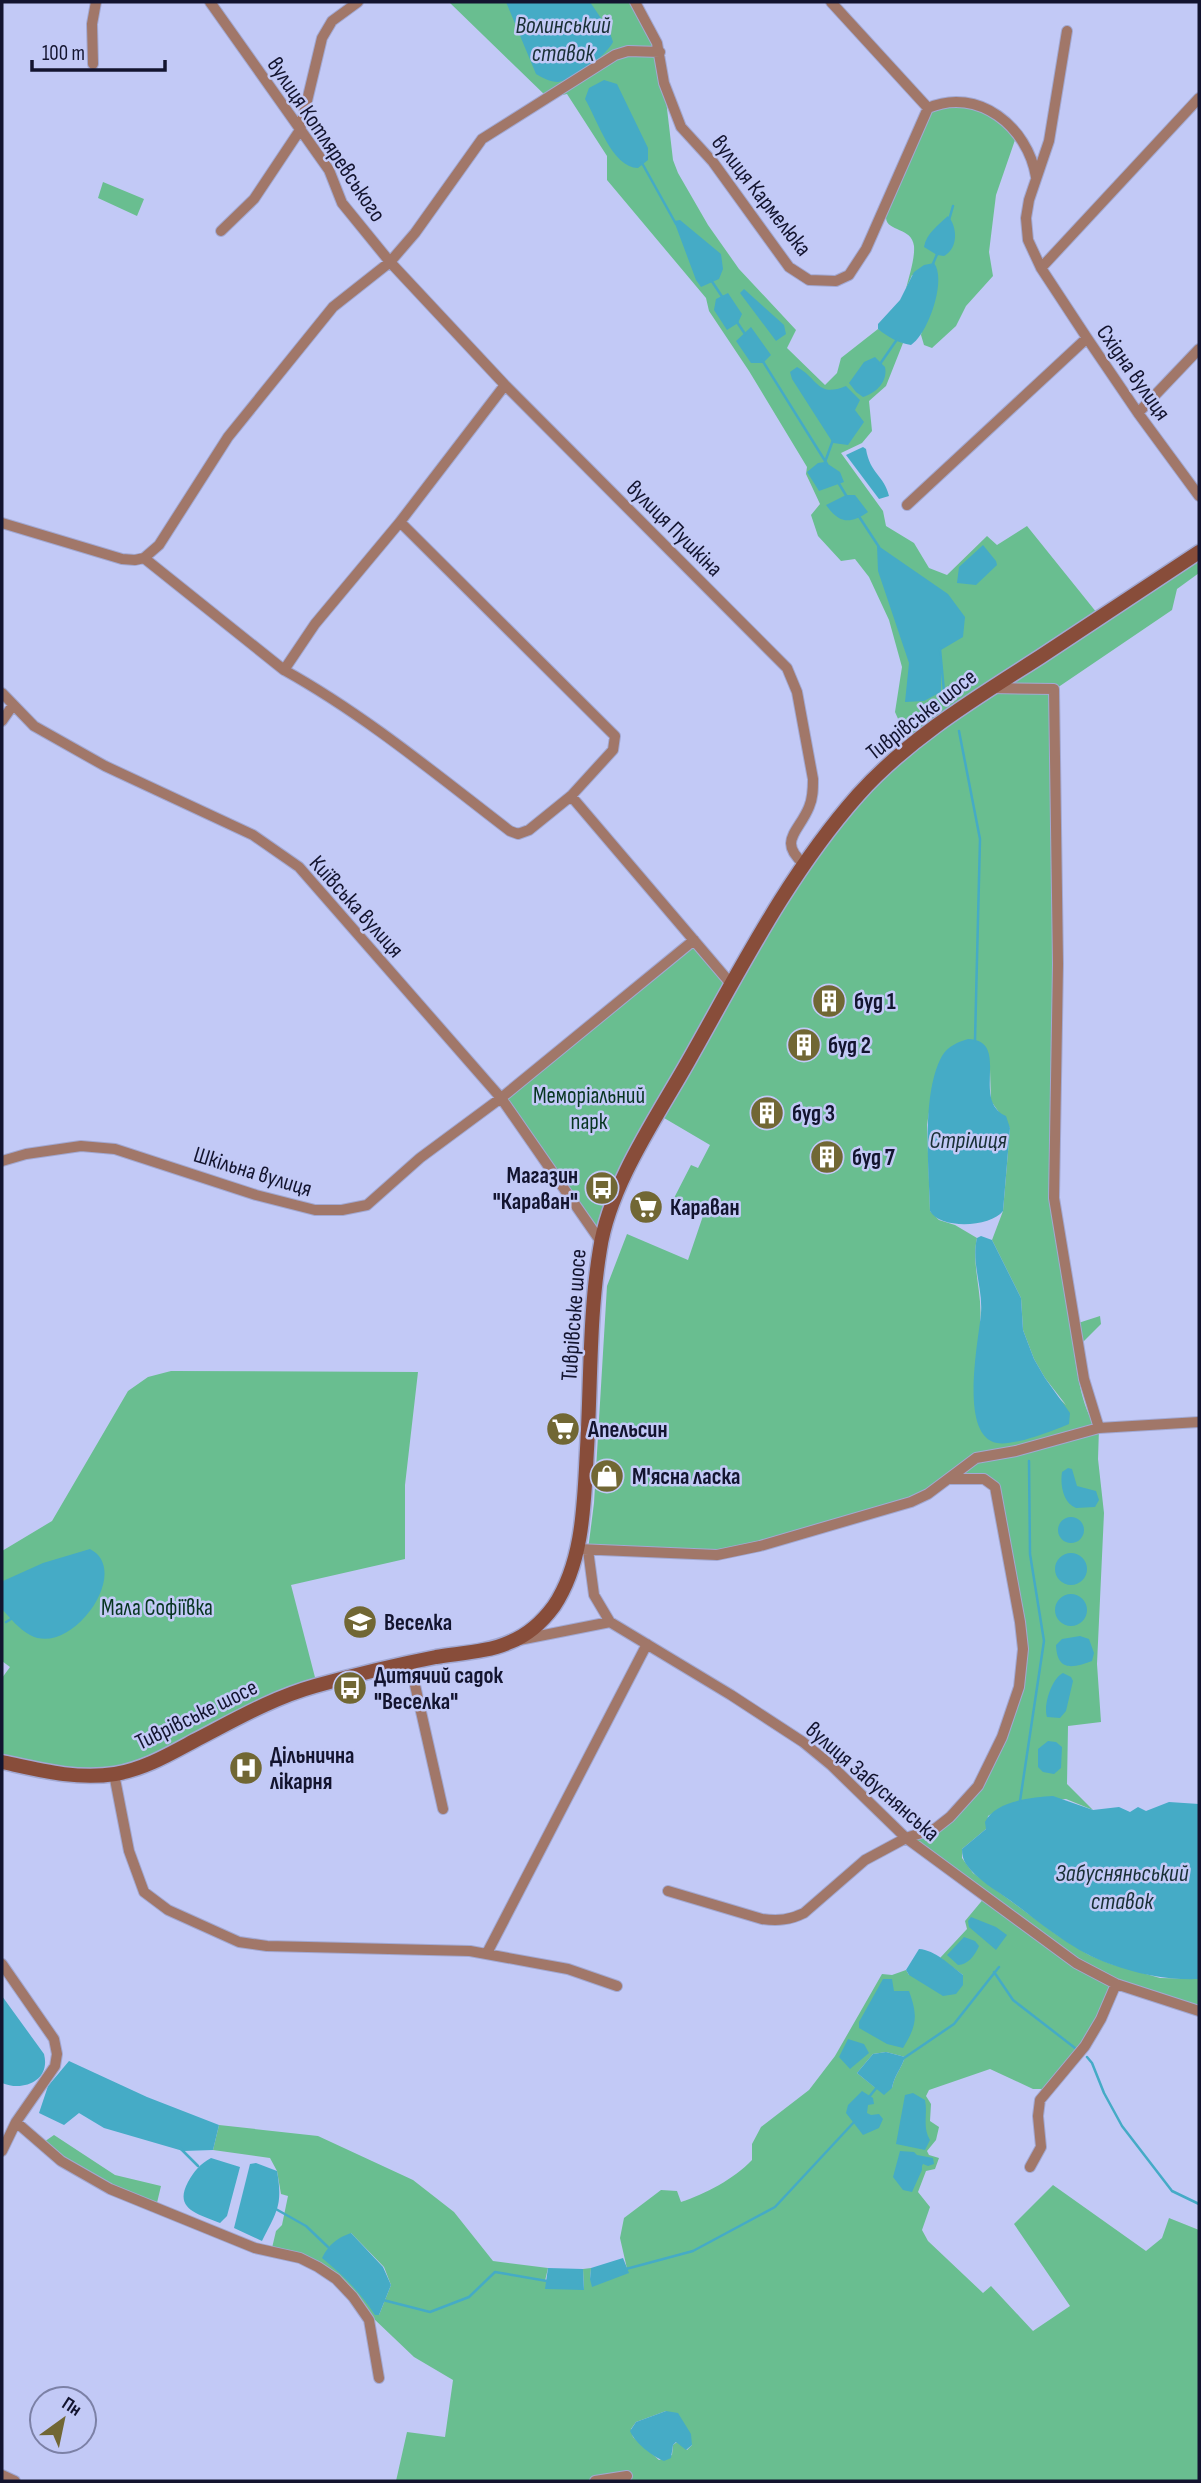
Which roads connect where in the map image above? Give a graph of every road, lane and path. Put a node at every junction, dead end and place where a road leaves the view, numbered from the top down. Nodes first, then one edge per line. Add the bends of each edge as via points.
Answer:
1 (96, 2) edge
2 (210, 2) edge
3 (358, 2) edge
4 (635, 2) edge
5 (831, 2) edge
6 (1067, 31) dead end
7 (660, 52) junction
8 (93, 64) dead end
9 (1199, 98) edge
10 (928, 108) junction
11 (300, 130) junction
12 (1036, 178) junction
13 (221, 231) dead end
14 (390, 262) junction
15 (1041, 268) junction
16 (1087, 338) junction
17 (1199, 349) edge
18 (505, 386) junction
19 (1138, 412) junction
20 (1199, 496) edge
21 (907, 505) dead end
22 (400, 522) junction
23 (2, 523) edge
24 (1199, 552) edge
25 (144, 558) junction
26 (284, 670) junction
27 (991, 688) junction
28 (2, 693) edge
29 (13, 705) junction
30 (2, 722) edge
31 (570, 796) junction
32 (804, 864) junction
33 (694, 940) junction
34 (732, 985) junction
35 (501, 1098) junction
36 (2, 1161) edge
37 (601, 1242) junction
38 (1199, 1422) edge
39 (1100, 1428) junction
40 (949, 1479) junction
41 (583, 1550) junction
42 (610, 1622) junction
43 (512, 1642) junction
44 (647, 1644) junction
45 (410, 1663) junction
46 (2, 1762) edge
47 (114, 1774) junction
48 (443, 1809) dead end
49 (906, 1838) junction
50 (668, 1891) dead end
51 (487, 1953) junction
52 (2, 1964) edge
53 (1116, 1984) junction
54 (617, 1986) dead end
55 (1199, 2011) edge
56 (16, 2122) junction
57 (2, 2151) edge
58 (1030, 2167) dead end
59 (379, 2378) dead end
60 (2, 2475) edge
61 (627, 2476) dead end
62 (15, 2481) edge
63 (595, 2481) edge

1 - 8 street
2 - 11 street, вулиця Котляревського
3 - 11 street via 332,21 322,38
4 - 7 street, вулиця Кармелюка
5 - 10 street
6 - 12 street, Східна вулиця via 1049,141
7 - 10 street, вулиця Кармелюка via 664,83 681,127 713,162 789,267 809,279 836,281 849,275 866,249
7 - 14 street via 615,55 482,139
9 - 15 street
10 - 12 street via 964,102 994,112 1027,148
11 - 13 street via 254,199
11 - 14 street, вулиця Котляревського via 329,170 342,203
12 - 15 street, Східна вулиця via 1026,225 1030,248
14 - 18 street, вулиця Пушкіна
14 - 25 street via 332,307 228,437 159,545
15 - 16 street, Східна вулиця
16 - 19 street, Східна вулиця
16 - 21 street
17 - 19 street
18 - 22 street
18 - 32 street, вулиця Пушкіна via 792,677 813,779 809,809 790,844
19 - 20 street, Східна вулиця
22 - 26 street via 315,624
22 - 31 street via 615,736 613,750
23 - 25 street via 121,559
24 - 27 main road, Тиврівське шосе
25 - 26 street
26 - 31 street via 404,749 510,831 528,830
27 - 32 main road, Тиврівське шосе via 929,730 887,767
27 - 39 street via 1054,690 1058,964 1054,1198 1084,1379
28 - 29 street, Київська вулиця
29 - 30 street
29 - 35 street, Київська вулиця via 34,726 105,766 253,835 299,867
31 - 33 street
32 - 34 main road, Тиврівське шосе
33 - 34 street
33 - 35 street, Шкільна вулиця
34 - 37 main road, Тиврівське шосе via 634,1158
35 - 36 street, Шкільна вулиця via 420,1158 367,1205 342,1210 315,1210 256,1195 115,1149 82,1146
35 - 37 street, Київська вулиця
37 - 41 main road, Тиврівське шосе
38 - 39 street
39 - 40 street via 976,1458
40 - 41 street via 912,1502 744,1550 703,1556
40 - 49 street via 984,1479 998,1494 1022,1634 1021,1667 1009,1720 978,1786 944,1823
41 - 42 street via 594,1595
41 - 43 main road, Тиврівське шосе via 553,1608
42 - 43 street
42 - 44 street, вулиця Забуснянська
43 - 45 main road, Тиврівське шосе
44 - 49 street, вулиця Забуснянська via 803,1742
44 - 51 street
45 - 47 main road, Тиврівське шосе via 317,1685 266,1703 154,1762
45 - 48 street
46 - 47 main road, Тиврівське шосе via 60,1774
47 - 51 street via 139,1884 168,1910 250,1945
49 - 50 street via 865,1860 804,1913 785,1920 762,1919
49 - 53 street, вулиця Забуснянська via 1064,1955
51 - 54 street via 568,1969
52 - 56 street via 50,2031 57,2054 55,2066
53 - 55 street, вулиця Забуснянська
53 - 58 street via 1085,2046 1040,2101 1041,2147
56 - 57 street
56 - 59 street via 61,2161 110,2189 256,2248 300,2258 327,2273 369,2320
60 - 62 street
61 - 63 street

